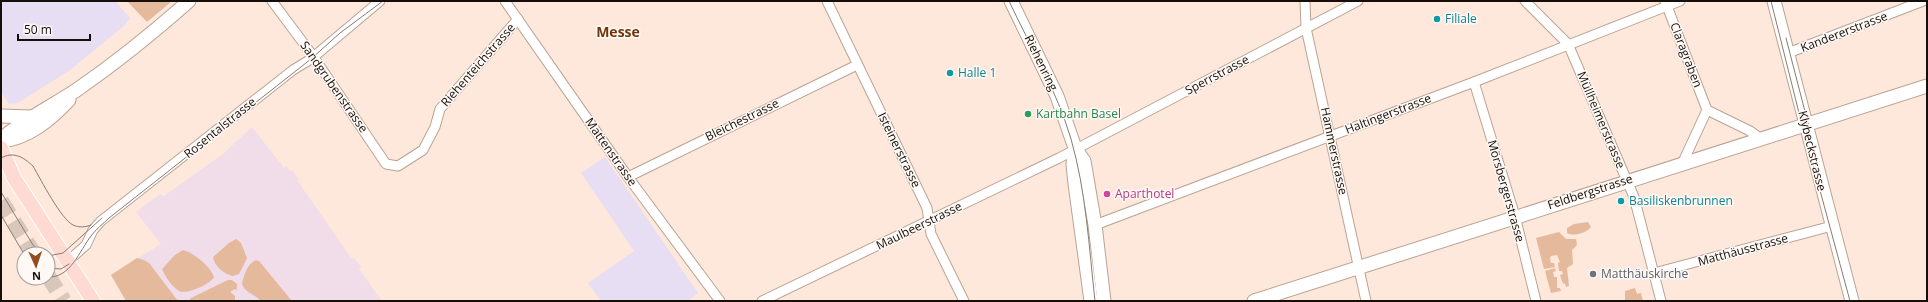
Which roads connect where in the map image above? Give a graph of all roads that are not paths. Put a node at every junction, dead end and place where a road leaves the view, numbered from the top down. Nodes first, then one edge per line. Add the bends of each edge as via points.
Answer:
1 (189, 1) edge
2 (272, 1) edge
3 (380, 1) edge
4 (505, 1) edge
5 (827, 1) edge
6 (1011, 1) edge
7 (1305, 1) edge
8 (1358, 1) edge
9 (1526, 1) edge
10 (1680, 1) edge
11 (1774, 1) edge
12 (1923, 1) edge
13 (1666, 4) edge
14 (518, 18) junction
15 (1306, 28) junction
16 (1568, 44) junction
17 (1788, 53) junction
18 (313, 56) junction
19 (857, 65) junction
20 (1474, 82) junction
21 (1927, 86) edge
22 (77, 89) junction
23 (1707, 110) junction
24 (1, 116) edge
25 (31, 117) junction
26 (1806, 125) junction
27 (1331, 136) junction
28 (1761, 139) junction
29 (1, 140) edge
30 (1, 148) edge
31 (1075, 148) junction
32 (1682, 164) junction
33 (398, 166) joint
34 (1, 170) edge
35 (628, 177) junction
36 (14, 178) junction
37 (1627, 181) junction
38 (1515, 216) junction
39 (930, 220) junction
40 (1095, 225) junction
41 (1832, 226) junction
42 (68, 261) junction
43 (1359, 267) junction
44 (1654, 273) junction
45 (93, 301) edge
46 (720, 301) edge
47 (762, 301) edge
48 (964, 301) edge
49 (1091, 301) edge
50 (1104, 301) edge
51 (1254, 301) edge
52 (1366, 301) edge
53 (1536, 301) edge
54 (1661, 301) edge
55 (1852, 301) edge

1 - 22 main road
2 - 18 street, Sandgrubenstrasse
3 - 18 street, Rosentalstrasse
4 - 14 street, Mattenstrasse
5 - 19 street, Isteinerstrasse
6 - 31 main road, Riehenring via 1056,96
7 - 15 street, Hammerstrasse
8 - 15 street, Sperrstrasse
9 - 16 street, Müllheimerstrasse
10 - 13 street, Haltingerstrasse
11 - 17 main road, Klybeckstrasse
12 - 17 street, Kandererstrasse
13 - 16 street, Haltingerstrasse
13 - 23 street, Claragraben
14 - 33 street, Riehenteichstrasse via 440,109 435,127 422,150
14 - 35 street, Mattenstrasse
15 - 27 street, Hammerstrasse
15 - 31 street, Sperrstrasse
16 - 20 street, Haltingerstrasse
16 - 37 street, Müllheimerstrasse
17 - 26 main road, Klybeckstrasse
18 - 33 street, Sandgrubenstrasse via 386,164
18 - 42 street, Rosentalstrasse via 101,221 93,230 86,245
19 - 35 street, Bleichestrasse
19 - 39 street, Isteinerstrasse via 928,208
20 - 27 street, Haltingerstrasse
20 - 38 street, Mörsbergerstrasse
21 - 26 main road, Feldbergstrasse
22 - 25 main road
22 - 29 main road via 59,110 29,133 12,140
23 - 28 street
23 - 32 street
24 - 25 main road
25 - 29 main road
26 - 28 main road, Feldbergstrasse
26 - 41 main road, Klybeckstrasse
27 - 40 street, Haltingerstrasse
27 - 43 street, Hammerstrasse
28 - 32 main road, Feldbergstrasse
30 - 36 main road
31 - 39 street, Maulbeerstrasse
31 - 40 main road, Riehenring via 1084,161
31 - 49 main road, Riehenring via 1075,184
32 - 37 main road, Feldbergstrasse
34 - 36 main road
35 - 46 street, Mattenstrasse
36 - 42 main road
37 - 38 main road, Feldbergstrasse
37 - 44 street, Müllheimerstrasse via 1634,197
38 - 43 main road, Feldbergstrasse
38 - 53 street, Mörsbergerstrasse
39 - 47 street, Maulbeerstrasse
39 - 48 street, Isteinerstrasse via 931,234
40 - 50 main road, Riehenring
41 - 44 street, Matthäusstrasse
41 - 55 main road, Klybeckstrasse
42 - 45 main road
43 - 51 main road, Feldbergstrasse
43 - 52 street, Hammerstrasse
44 - 54 street, Müllheimerstrasse

